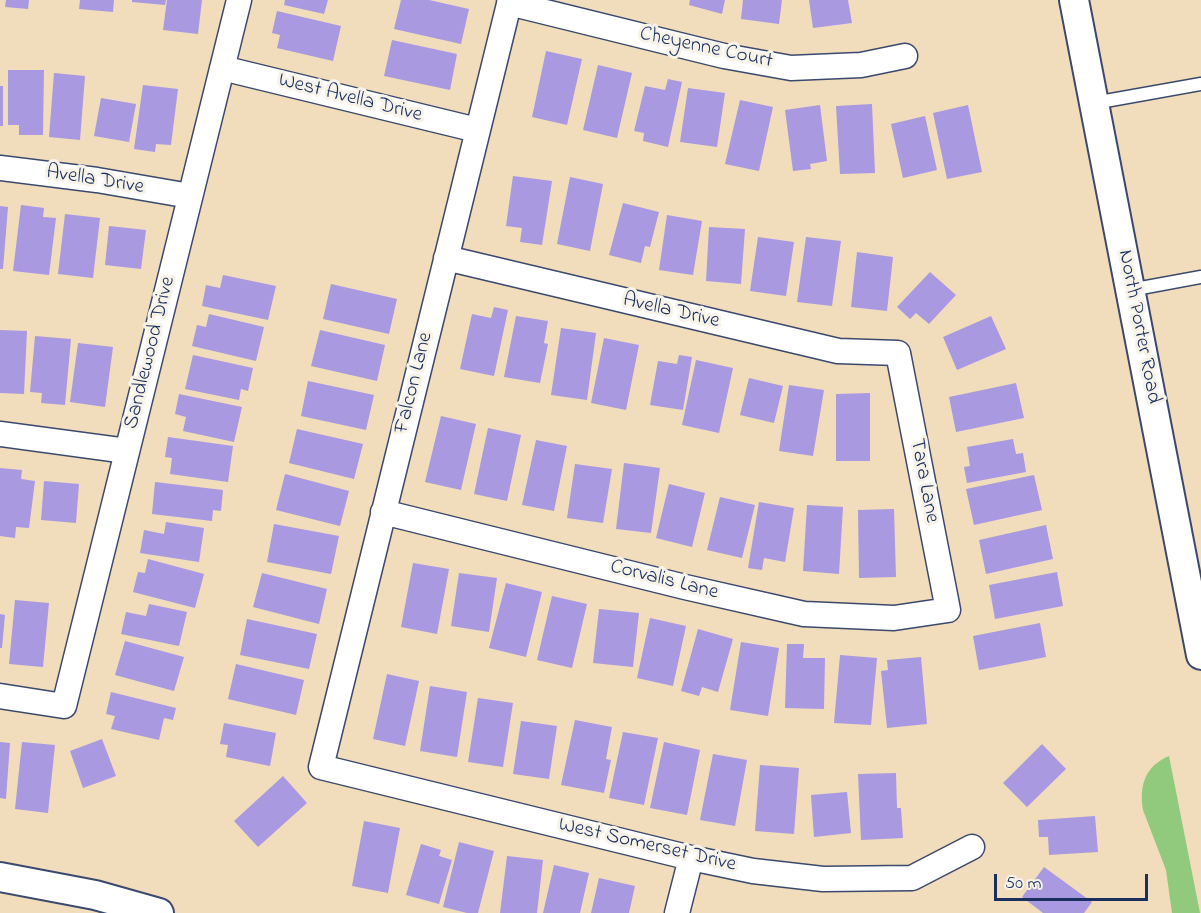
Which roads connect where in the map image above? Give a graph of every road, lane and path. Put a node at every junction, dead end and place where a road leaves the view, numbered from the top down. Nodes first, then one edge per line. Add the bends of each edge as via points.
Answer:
1 (239, 0) edge
2 (1074, 0) edge
3 (509, 1) edge
4 (904, 56) dead end
5 (222, 68) junction
6 (1201, 84) edge
7 (1094, 103) junction
8 (477, 130) junction
9 (0, 168) edge
10 (190, 196) junction
11 (446, 258) junction
12 (1201, 277) edge
13 (1130, 290) junction
14 (898, 353) joint
15 (0, 434) edge
16 (127, 451) junction
17 (383, 512) junction
18 (948, 610) joint
19 (1198, 618) edge
20 (1201, 655) edge
21 (0, 696) edge
22 (321, 767) joint
23 (972, 847) dead end
24 (691, 858) junction
25 (0, 877) edge
26 (159, 913) edge
27 (677, 913) edge

1 - 5 street, Sandlewood Drive
2 - 7 street, North Porter Road
3 - 4 street, Cheyenne Court via 723,56 791,68 861,65
3 - 8 street, Falcon Lane
5 - 8 street, West Avella Drive
5 - 10 street, Sandlewood Drive
6 - 7 lane
7 - 13 street, North Porter Road
8 - 11 street, Falcon Lane
9 - 10 street, Avella Drive
10 - 16 street, Sandlewood Drive
11 - 14 street, Avella Drive via 838,351
11 - 17 street, Falcon Lane
12 - 13 lane
13 - 19 street, North Porter Road
14 - 18 street, Tara Lane
15 - 16 street
16 - 21 street, Sandlewood Drive via 64,706
17 - 18 street, Corvalis Lane via 804,614 894,618
17 - 22 street, Falcon Lane
19 - 20 street, North Porter Road
22 - 24 street, West Somerset Drive
23 - 24 street, West Somerset Drive via 912,879 823,879 753,871
24 - 27 street
25 - 26 street

